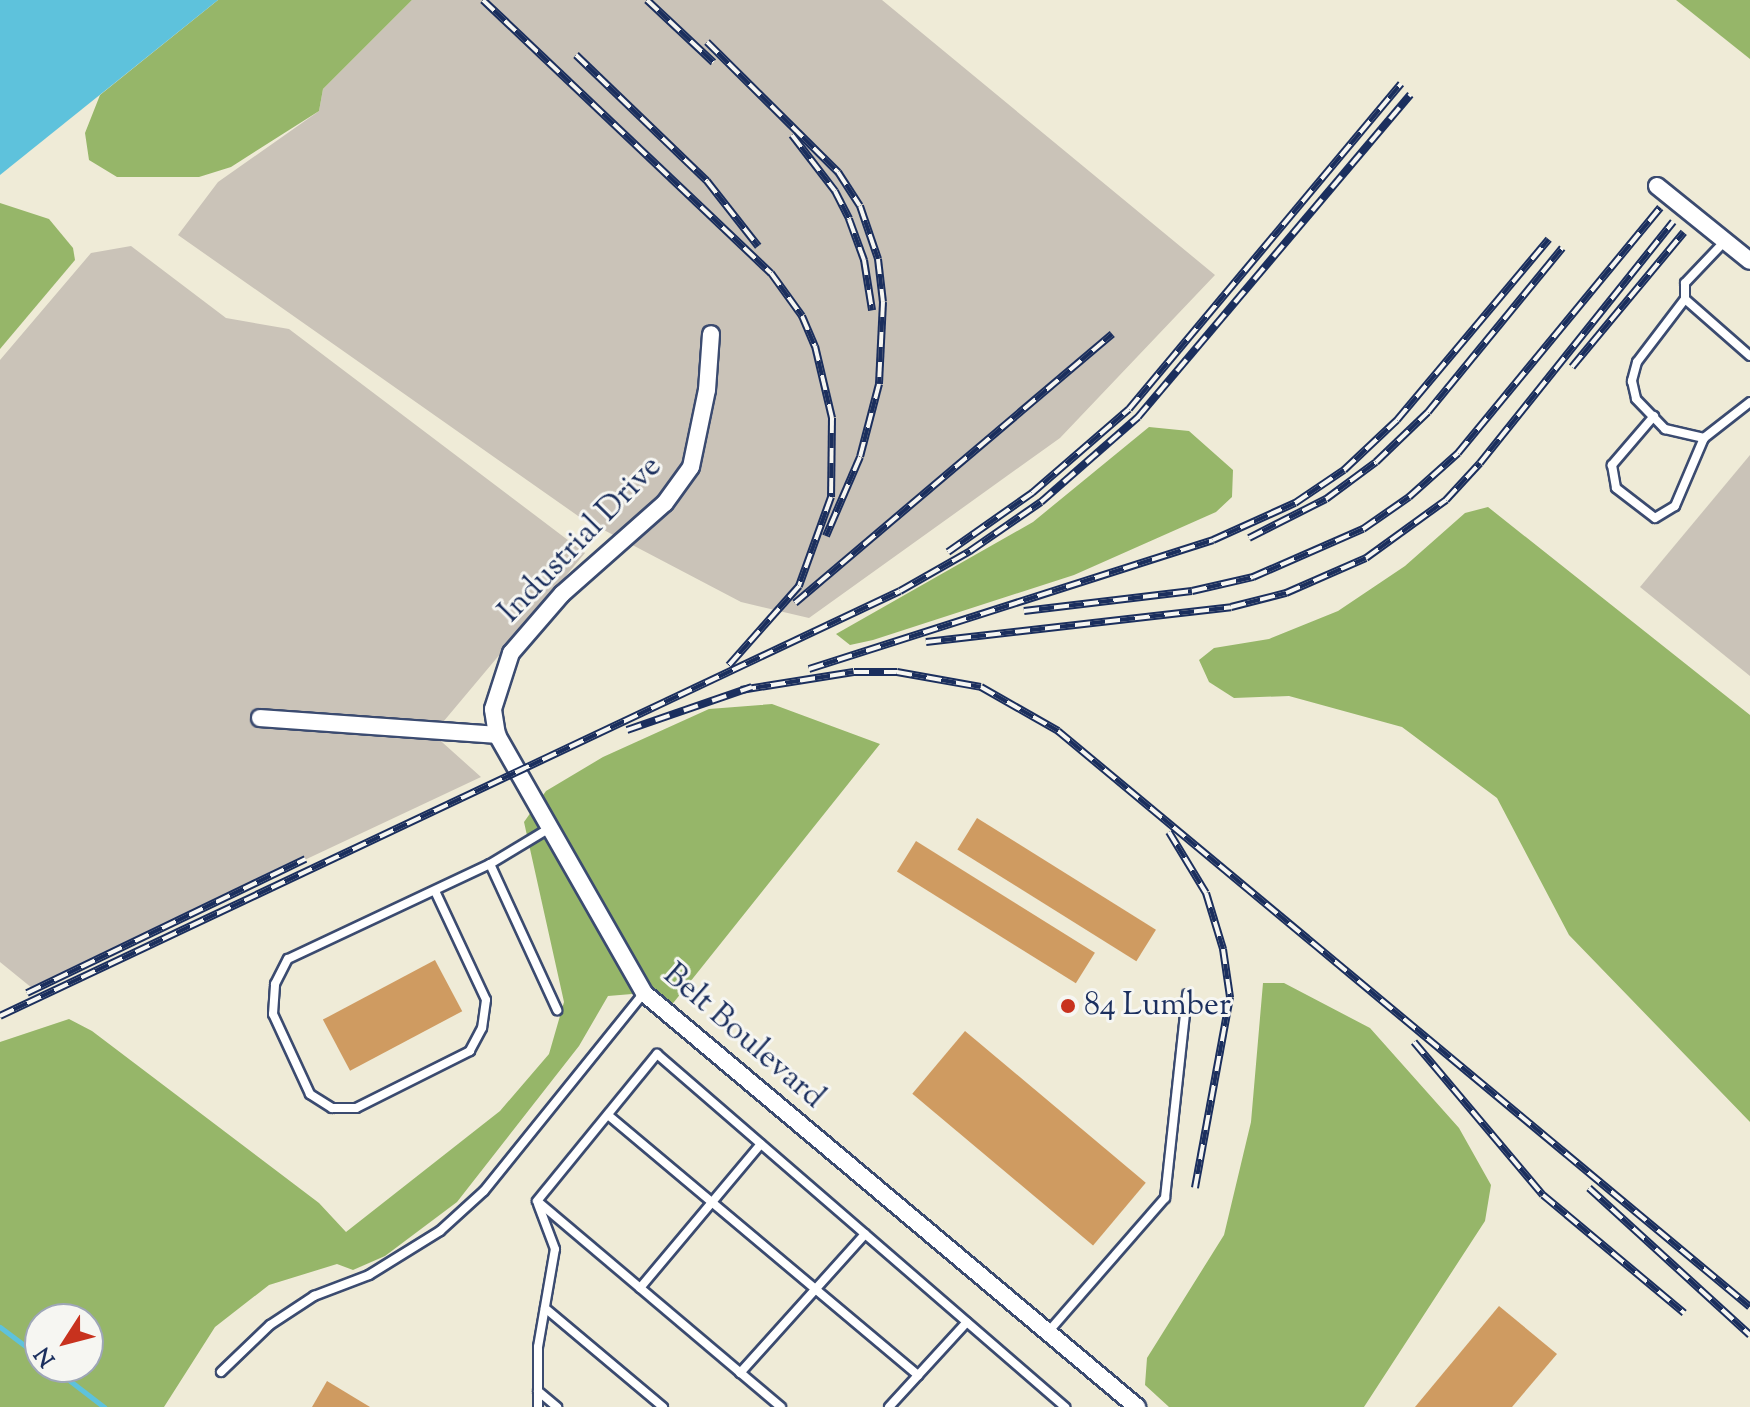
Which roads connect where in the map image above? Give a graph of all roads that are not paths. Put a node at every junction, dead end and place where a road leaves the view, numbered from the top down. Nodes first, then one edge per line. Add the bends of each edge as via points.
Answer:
1 (1657, 186) dead end
2 (1725, 241) junction
3 (1750, 261) edge
4 (1685, 299) junction
5 (711, 334) dead end
6 (1750, 356) edge
7 (1750, 402) edge
8 (1654, 416) junction
9 (1704, 438) junction
10 (260, 718) dead end
11 (497, 735) junction
12 (548, 829) junction
13 (490, 864) junction
14 (435, 891) junction
15 (644, 993) junction
16 (1187, 994) dead end
17 (557, 1010) dead end
18 (608, 1115) junction
19 (761, 1144) junction
20 (537, 1201) junction
21 (712, 1202) junction
22 (865, 1234) junction
23 (640, 1288) junction
24 (815, 1289) junction
25 (545, 1308) junction
26 (967, 1322) junction
27 (1048, 1332) junction
28 (221, 1372) dead end
29 (740, 1373) junction
30 (918, 1375) junction
31 (538, 1391) junction
32 (1134, 1406) edge
33 (538, 1407) edge
34 (557, 1407) edge
35 (663, 1407) edge
36 (781, 1407) edge
37 (889, 1407) edge
38 (1065, 1407) edge

1 - 2 street
2 - 3 street
2 - 4 lane via 1685,283
4 - 6 lane
4 - 8 lane via 1637,362 1632,381 1636,399
5 - 11 street, Industrial Drive via 707,390 691,467 665,503 562,594 511,653 493,709
7 - 9 lane
8 - 9 lane via 1665,429
8 - 9 lane via 1612,465 1616,488 1655,518 1675,506
10 - 11 street
11 - 12 street, Belt Boulevard
12 - 13 lane
12 - 15 street, Belt Boulevard
13 - 14 lane
13 - 17 lane
14 - 14 lane via 288,959 275,984 273,1014 310,1094 332,1108 356,1108 470,1051 482,1028 486,1000
15 - 27 street, Belt Boulevard
15 - 28 lane via 484,1191 451,1221 369,1275 314,1296
16 - 27 lane via 1165,1198
18 - 19 lane via 657,1054
18 - 20 lane
18 - 21 lane
19 - 21 lane
19 - 22 lane
20 - 23 lane
20 - 25 lane via 555,1249
21 - 23 lane
21 - 24 lane
22 - 24 lane
22 - 26 lane
23 - 29 lane
24 - 29 lane
24 - 30 lane
25 - 31 lane
25 - 35 lane
26 - 30 lane
26 - 38 lane
27 - 32 street, Belt Boulevard
29 - 36 lane
30 - 37 lane
31 - 33 lane
31 - 34 lane

